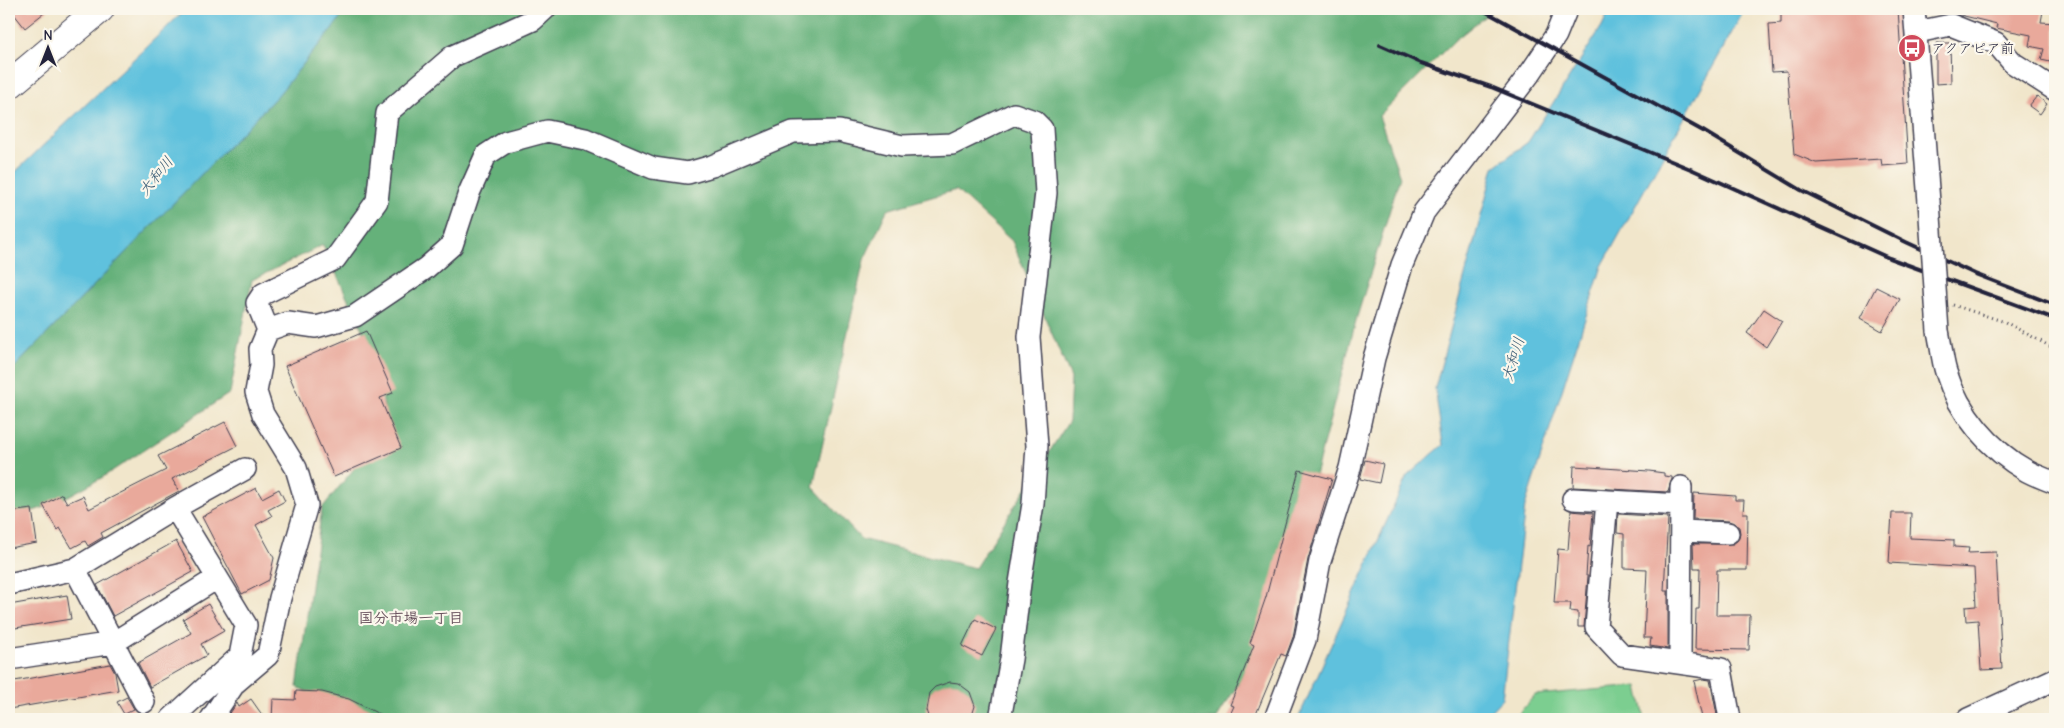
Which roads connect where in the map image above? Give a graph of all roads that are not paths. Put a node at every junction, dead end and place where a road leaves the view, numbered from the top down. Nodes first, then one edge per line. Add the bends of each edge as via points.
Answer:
1 (100, 9) edge
2 (545, 9) edge
3 (1914, 9) edge
4 (1566, 10) edge
5 (1917, 32) junction
6 (9, 85) edge
7 (2055, 90) edge
8 (268, 330) junction
9 (244, 470) dead end
10 (2055, 483) edge
11 (1573, 499) dead end
12 (1607, 501) junction
13 (175, 508) junction
14 (1681, 531) junction
15 (1728, 533) dead end
16 (75, 569) junction
17 (217, 578) junction
18 (9, 584) edge
19 (113, 643) junction
20 (9, 659) edge
21 (1680, 662) junction
22 (2055, 679) edge
23 (144, 702) dead end
24 (171, 719) edge
25 (211, 719) edge
26 (1000, 719) edge
27 (1275, 719) edge
28 (1730, 719) edge
29 (1968, 719) edge

1 - 6 main road
2 - 8 street via 533,20 453,56 387,113 377,201 335,260 263,294 257,304
3 - 5 street
4 - 27 street via 1556,35 1531,72 1424,212 1402,265 1374,358 1350,468 1320,561 1305,640
5 - 7 street via 1951,25 1996,44 2013,63
5 - 10 street, bridge via 1938,331 1946,373 1976,429 2027,471
8 - 25 street via 260,349 256,392 263,414 296,468 308,505 280,598 268,654 235,683
8 - 26 street via 288,323 316,327 355,316 426,268 452,245 486,155 506,142 547,131 584,139 653,168 688,173 793,132 839,131 902,146 952,144 1014,114 1034,121 1042,129 1046,193 1029,338 1037,446 1033,504
9 - 13 street
11 - 12 street
12 - 14 street via 1681,496
12 - 21 street via 1596,627 1622,654
13 - 16 street
13 - 17 street
14 - 15 street
14 - 21 street
16 - 18 street
16 - 19 street
17 - 19 street
17 - 24 street via 246,626 240,656
19 - 20 street
19 - 23 street
21 - 28 street via 1721,669
22 - 29 street

